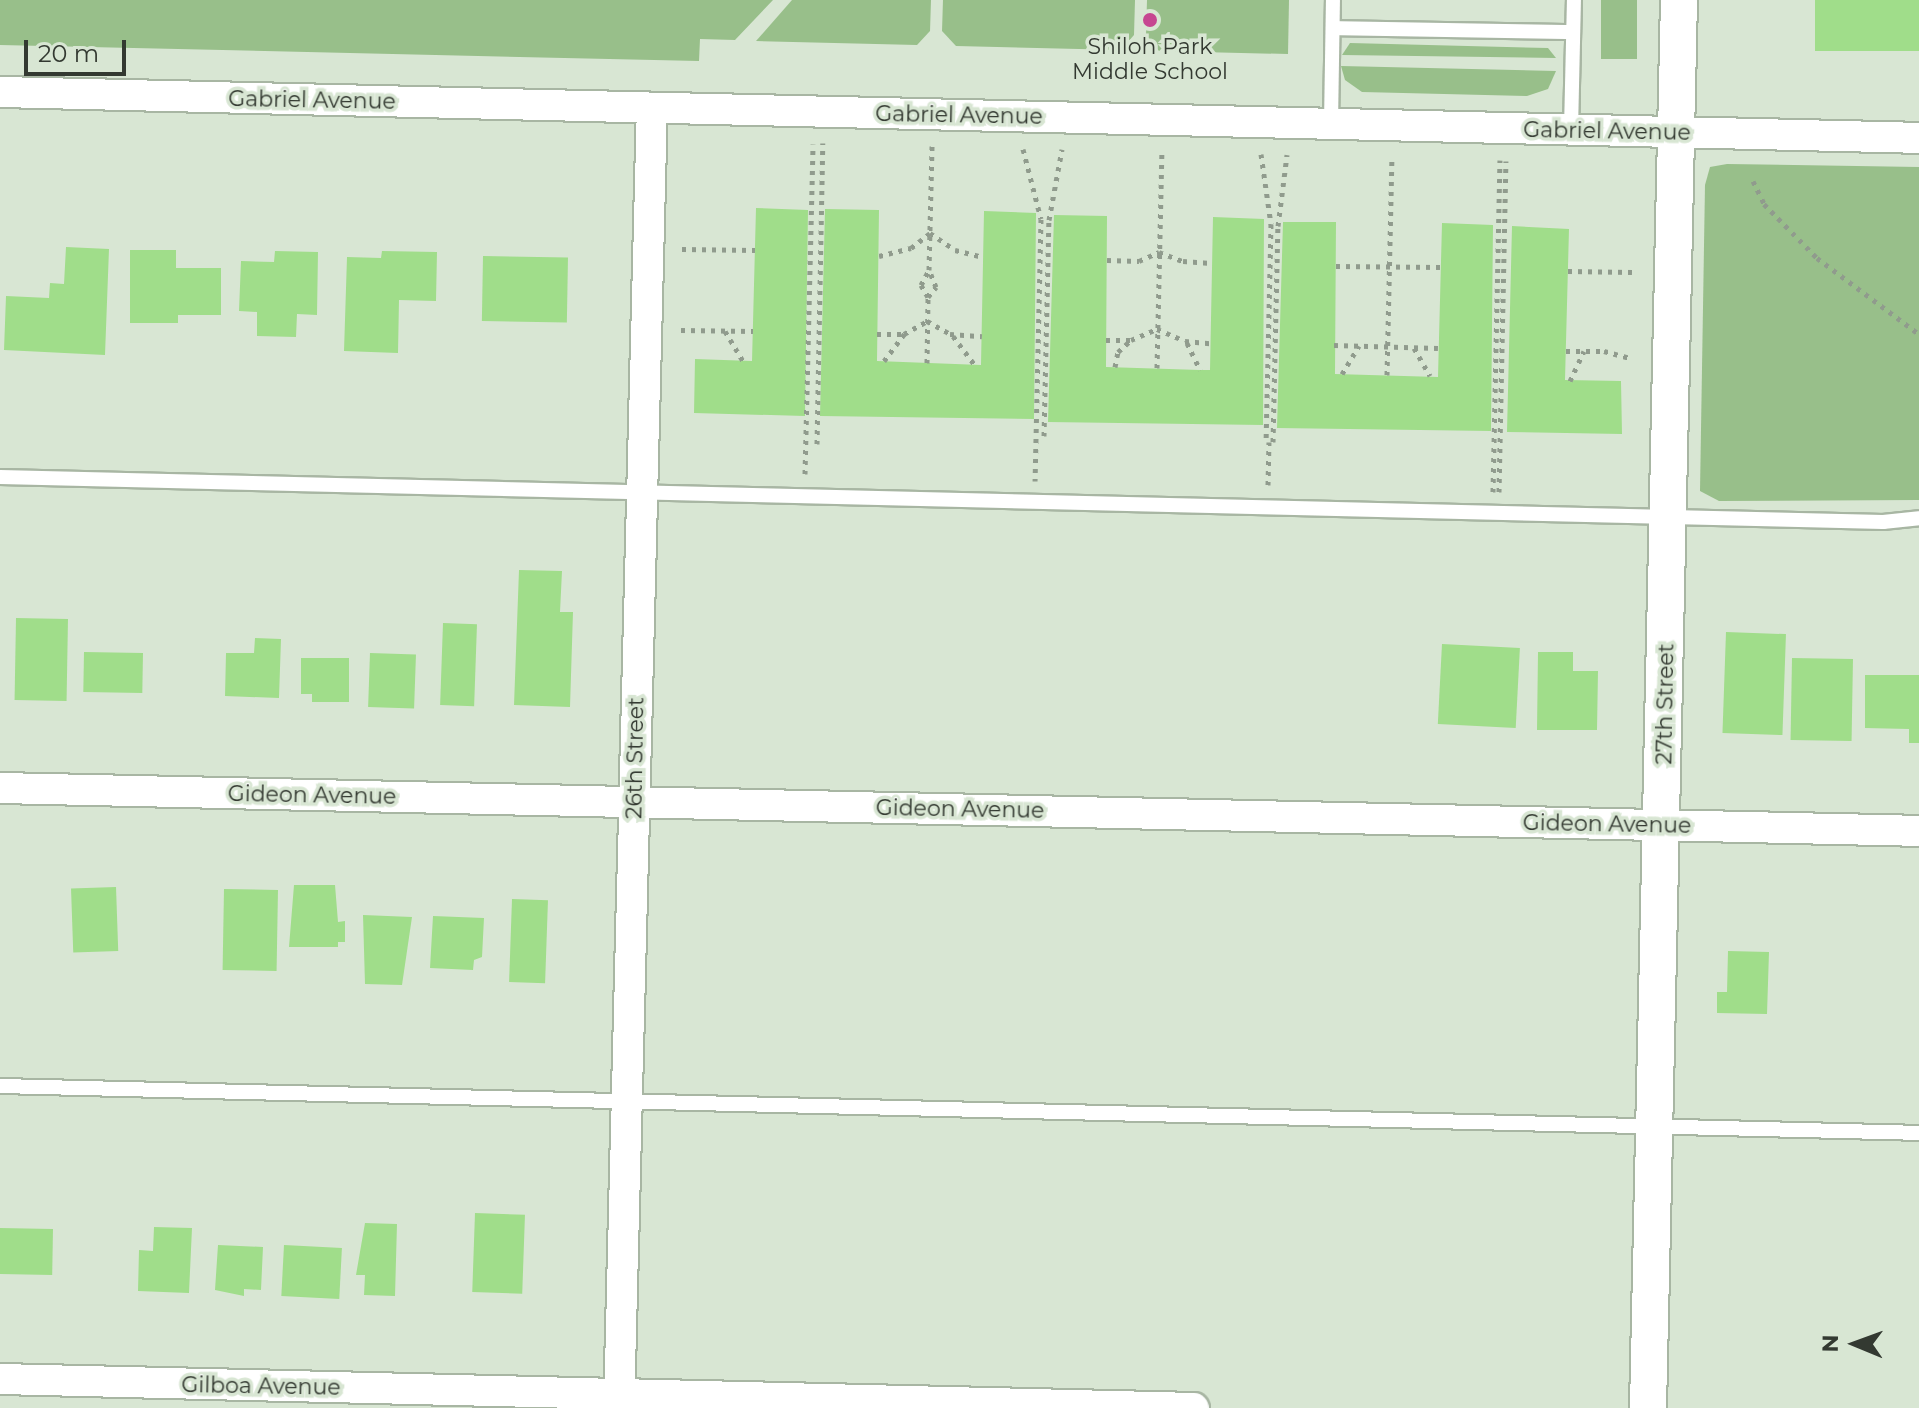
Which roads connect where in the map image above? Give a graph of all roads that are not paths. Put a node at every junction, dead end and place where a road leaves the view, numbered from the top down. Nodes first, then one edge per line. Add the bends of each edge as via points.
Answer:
1 (1333, 0) edge
2 (1574, 0) edge
3 (1679, 0) edge
4 (1333, 28) junction
5 (1573, 32) junction
6 (0, 92) edge
7 (652, 108) junction
8 (1331, 124) junction
9 (1571, 130) junction
10 (1678, 132) junction
11 (1919, 138) edge
12 (0, 477) edge
13 (642, 494) junction
14 (1670, 517) junction
15 (1919, 518) edge
16 (0, 788) edge
17 (634, 801) junction
18 (1662, 825) junction
19 (1919, 831) edge
20 (0, 1086) edge
21 (627, 1101) junction
22 (1655, 1127) junction
23 (1919, 1133) edge
24 (0, 1379) edge
25 (619, 1401) edge
26 (1194, 1408) edge
27 (1648, 1408) edge

1 - 4 lane
2 - 5 lane
3 - 10 street, 27th Street
4 - 5 lane
4 - 8 lane
5 - 9 lane
6 - 7 street, Gabriel Avenue
7 - 8 street, Gabriel Avenue
7 - 13 street, 26th Street
8 - 9 street, Gabriel Avenue
9 - 10 street, Gabriel Avenue
10 - 11 street, Gabriel Avenue
10 - 14 street, 27th Street
12 - 13 lane
13 - 14 lane
13 - 17 street, 26th Street
14 - 15 lane
14 - 18 street, 27th Street
16 - 17 street, Gideon Avenue
17 - 18 street, Gideon Avenue
17 - 21 street, 26th Street
18 - 19 street, Gideon Avenue
18 - 22 street, 27th Street
20 - 21 lane
21 - 22 lane
21 - 25 street, 26th Street
22 - 23 lane
22 - 27 street, 27th Street
24 - 25 street, Gilboa Avenue
25 - 26 street, Gilboa Avenue

